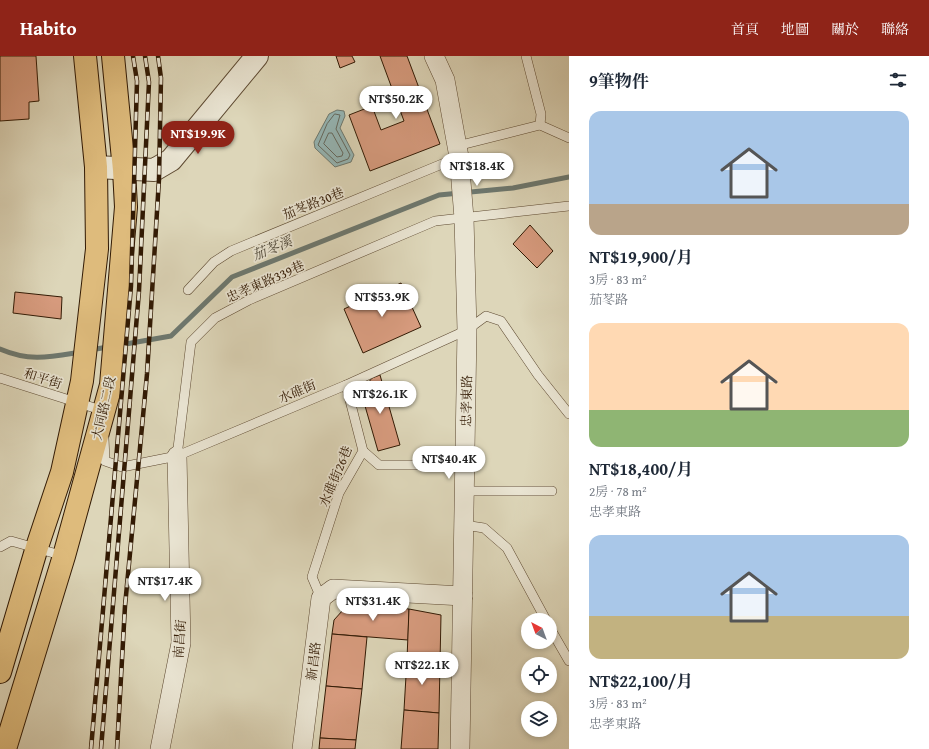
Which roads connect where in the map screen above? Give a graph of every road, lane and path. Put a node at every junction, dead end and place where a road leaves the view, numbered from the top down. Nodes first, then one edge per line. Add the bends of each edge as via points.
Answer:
1 (85, 56) edge
2 (113, 56) edge
3 (257, 56) edge
4 (434, 56) edge
5 (526, 56) edge
6 (540, 125) junction
7 (569, 138) edge
8 (459, 156) junction
9 (96, 167) junction
10 (124, 170) junction
11 (569, 206) edge
12 (464, 215) junction
13 (188, 290) dead end
14 (467, 330) junction
15 (0, 378) edge
16 (346, 385) junction
17 (78, 403) junction
18 (104, 411) junction
19 (569, 414) edge
20 (363, 451) junction
21 (177, 456) junction
22 (465, 465) junction
23 (465, 491) junction
24 (552, 492) dead end
25 (464, 525) junction
26 (0, 547) edge
27 (37, 547) junction
28 (64, 556) junction
29 (463, 596) junction
30 (321, 598) junction
31 (542, 613) edge
32 (557, 639) edge
33 (567, 654) edge
34 (0, 672) edge
35 (5, 749) edge
36 (160, 749) edge
37 (302, 749) edge
38 (460, 749) edge

1 - 9 main road, 大同路二段
2 - 10 main road, 大同路二段
3 - 10 street via 171,160 154,170
4 - 8 street, 忠孝東路 via 445,80
5 - 6 lane via 541,114
6 - 7 lane
6 - 8 lane, 茄苳路30巷
8 - 12 street, 忠孝東路
8 - 13 lane, 茄苳路30巷 via 231,251 214,262
9 - 10 street
9 - 17 main road, 大同路二段 via 97,248
10 - 18 main road, 大同路二段 via 126,207 115,340 111,385
11 - 12 lane, 忠孝東路339巷
12 - 14 street, 忠孝東路
12 - 21 lane, 忠孝東路339巷 via 435,221 249,300 215,318 191,342
14 - 16 lane, 水碓街
14 - 19 lane, 水碓街 via 486,316 501,321 538,375
14 - 22 street, 忠孝東路
15 - 17 lane, 和平街
16 - 20 lane, 水碓街26巷
16 - 21 lane, 水碓街
17 - 18 lane
17 - 27 main road, 大同路二段 via 62,472
18 - 21 lane, 水碓街 via 105,461 122,467
18 - 28 main road, 大同路二段
20 - 22 lane via 379,465
20 - 30 lane, 水碓街26巷 via 339,493 312,577
21 - 36 street, 南昌街 via 181,643
22 - 23 street, 忠孝東路
23 - 24 lane
23 - 25 street, 忠孝東路
25 - 29 street, 忠孝東路
25 - 31 lane via 484,528 507,548
26 - 27 lane via 12,541
27 - 28 lane
27 - 34 main road, 大同路二段
28 - 35 main road, 大同路二段
29 - 30 street via 333,589
29 - 38 street, 忠孝東路
30 - 37 street, 新昌路
32 - 33 lane

